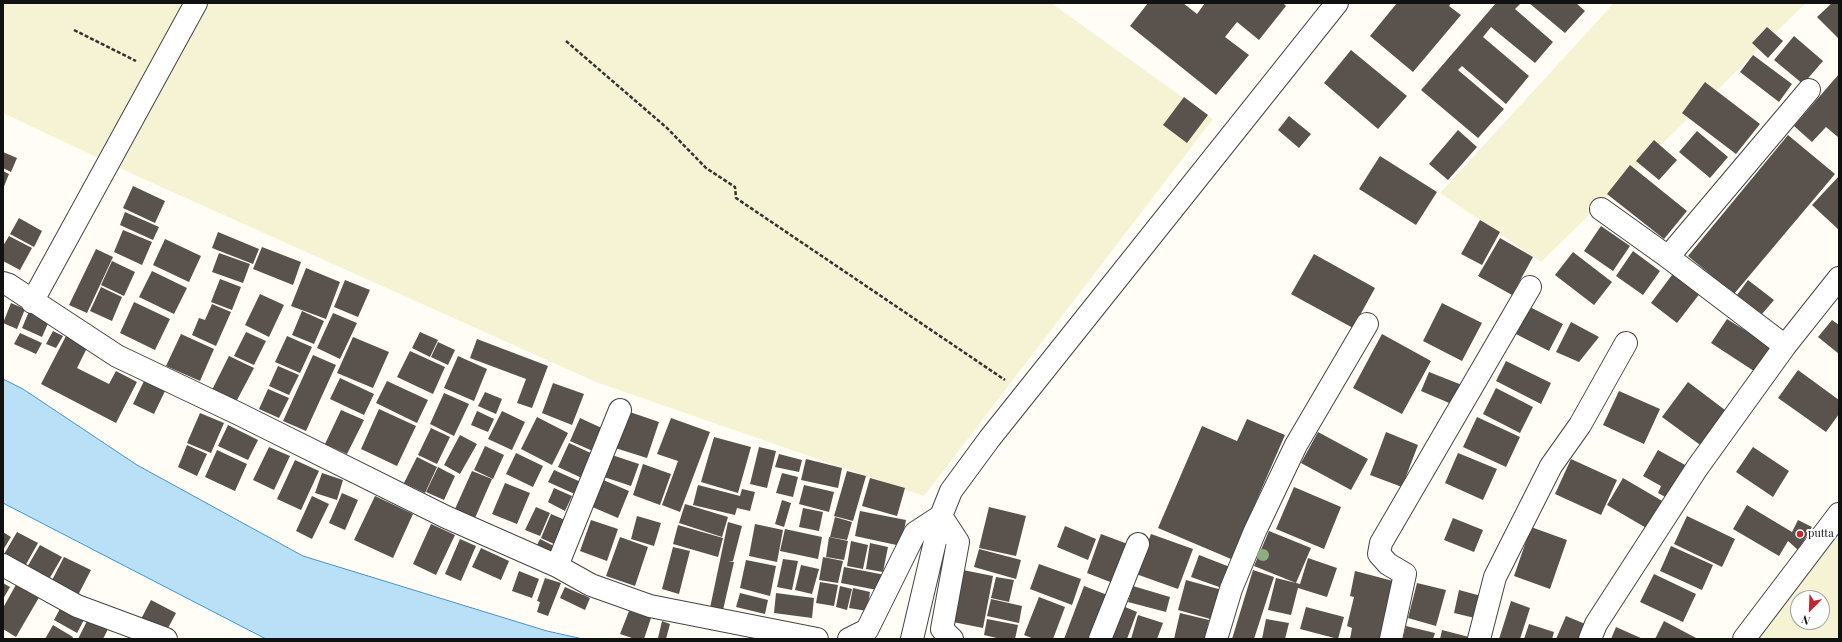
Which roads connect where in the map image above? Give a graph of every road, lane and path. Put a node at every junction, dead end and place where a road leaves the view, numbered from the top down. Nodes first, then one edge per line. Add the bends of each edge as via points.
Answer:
1 (196, 3) edge
2 (1336, 3) edge
3 (74, 30) dead end
4 (566, 41) dead end
5 (158, 72) junction
6 (1809, 90) dead end
7 (1601, 209) dead end
8 (1668, 257) junction
9 (1839, 278) edge
10 (3, 283) edge
11 (1530, 287) dead end
12 (32, 302) junction
13 (1367, 324) dead end
14 (1626, 343) dead end
15 (1785, 346) junction
16 (1026, 394) junction
17 (620, 410) dead end
18 (1839, 514) edge
19 (941, 516) junction
20 (1138, 544) dead end
21 (3, 565) edge
22 (557, 566) junction
23 (166, 639) edge
24 (817, 639) edge
25 (849, 639) edge
26 (912, 639) edge
27 (952, 639) edge
28 (1100, 639) edge
29 (1216, 639) edge
30 (1391, 639) edge
31 (1479, 639) edge
32 (1590, 639) edge
33 (1744, 639) edge

1 - 5 street
2 - 16 street
3 - 5 path
4 - 16 path via 667,128 706,168 735,187 736,198
5 - 12 street
6 - 8 street
7 - 8 street
8 - 15 street
9 - 15 street
10 - 12 street
11 - 30 street via 1381,543 1379,554 1388,564 1405,574
12 - 22 street via 117,356 446,517
13 - 29 street via 1296,445 1231,589
14 - 31 street via 1580,425 1551,466 1495,578
15 - 32 street via 1697,468 1596,624
16 - 19 street via 951,491
17 - 22 street
18 - 33 street
19 - 25 street via 915,533 866,630
19 - 26 street
19 - 27 street via 958,542 942,629
20 - 28 street
21 - 23 street via 77,606
22 - 24 street via 591,585 650,606

